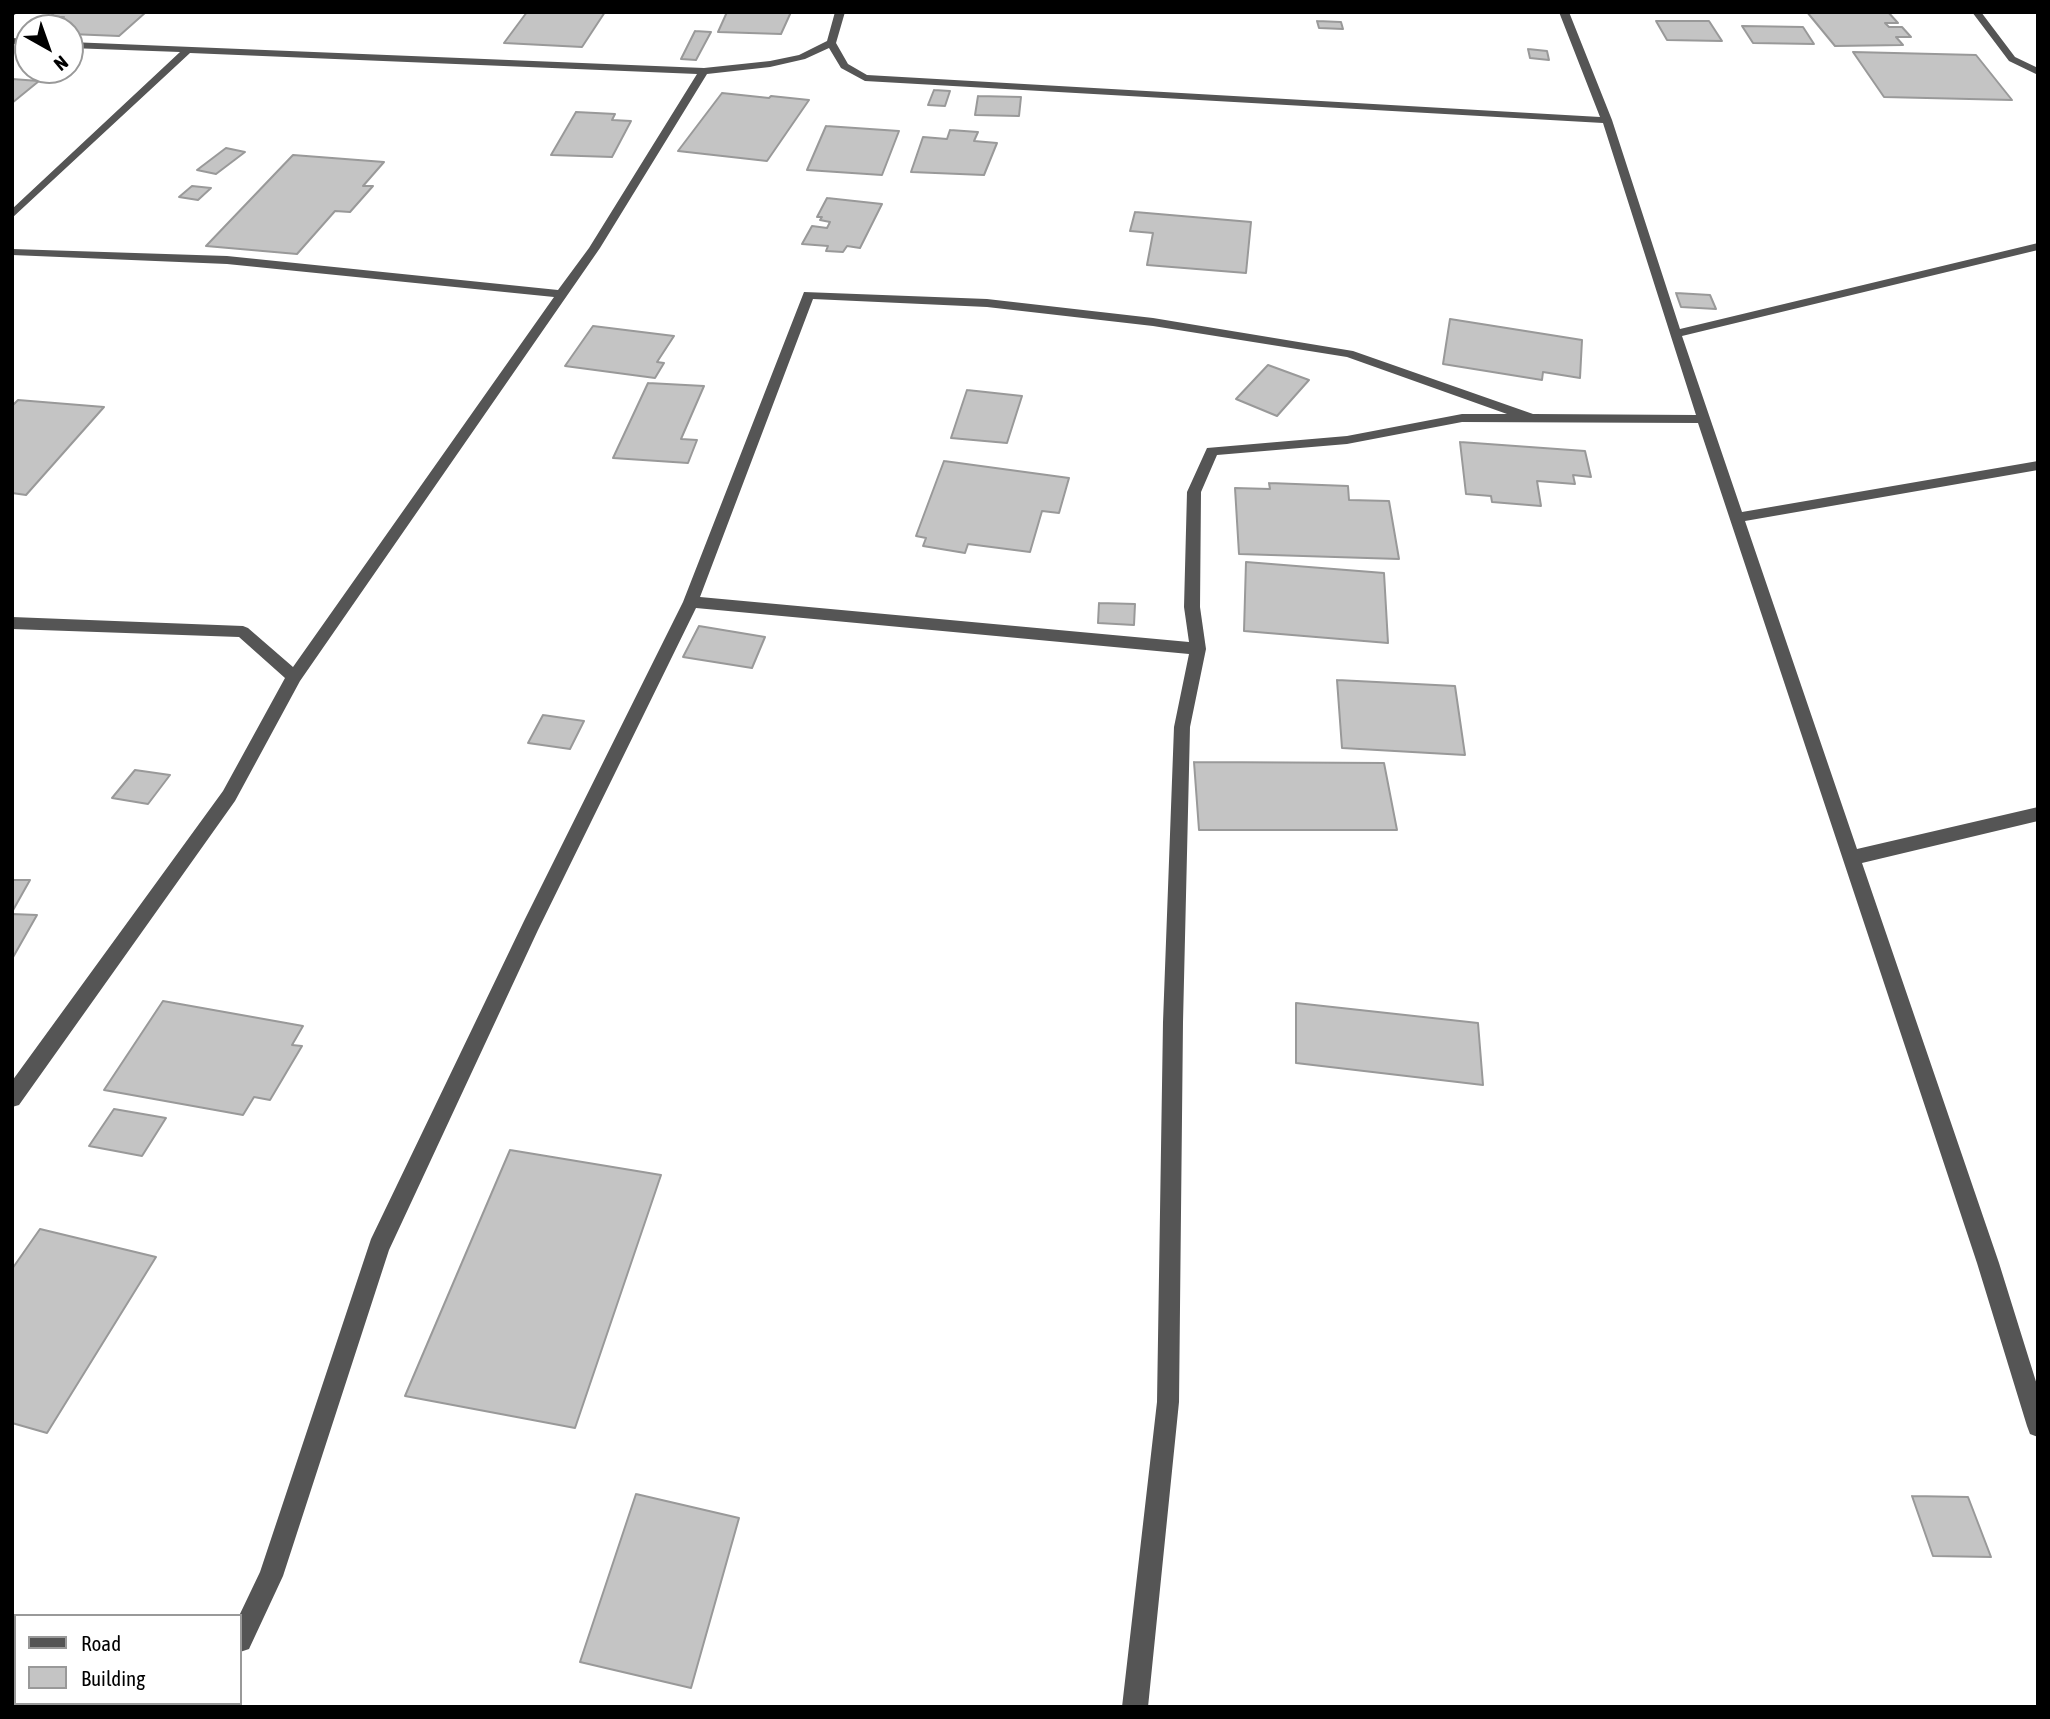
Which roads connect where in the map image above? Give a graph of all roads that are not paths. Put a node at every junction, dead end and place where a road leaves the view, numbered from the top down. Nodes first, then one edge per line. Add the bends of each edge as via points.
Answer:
1 (840, 12) edge
2 (1564, 12) edge
3 (1976, 12) edge
4 (831, 43) junction
5 (84, 46) edge
6 (186, 52) junction
7 (704, 71) junction
8 (2038, 72) edge
9 (1607, 120) junction
10 (12, 215) edge
11 (2038, 246) edge
12 (12, 252) edge
13 (562, 294) junction
14 (1675, 334) junction
15 (1534, 419) junction
16 (1703, 419) junction
17 (2038, 465) edge
18 (1737, 517) junction
19 (691, 602) junction
20 (12, 623) edge
21 (1198, 649) junction
22 (293, 677) junction
23 (2038, 814) edge
24 (1851, 858) junction
25 (12, 1098) edge
26 (2038, 1426) edge
27 (242, 1636) edge
28 (1135, 1707) edge

1 - 4 street
2 - 9 street
3 - 8 street via 2012,59
4 - 7 street via 770,65
4 - 9 street via 844,66 865,78
5 - 6 street
6 - 7 street
6 - 10 street
7 - 13 street
9 - 14 street
11 - 14 street
12 - 13 street via 227,260
13 - 22 street
14 - 16 street
15 - 16 street
15 - 19 street via 1349,354 1153,322 987,303 808,295
15 - 21 street via 1462,418 1347,440 1212,451 1194,492 1192,607
16 - 18 street
17 - 18 street
18 - 24 street
19 - 21 street
19 - 27 street via 530,926 379,1247 271,1576
20 - 22 street via 243,632
21 - 28 street via 1182,740 1168,1402
22 - 25 street via 229,796
23 - 24 street
24 - 26 street

